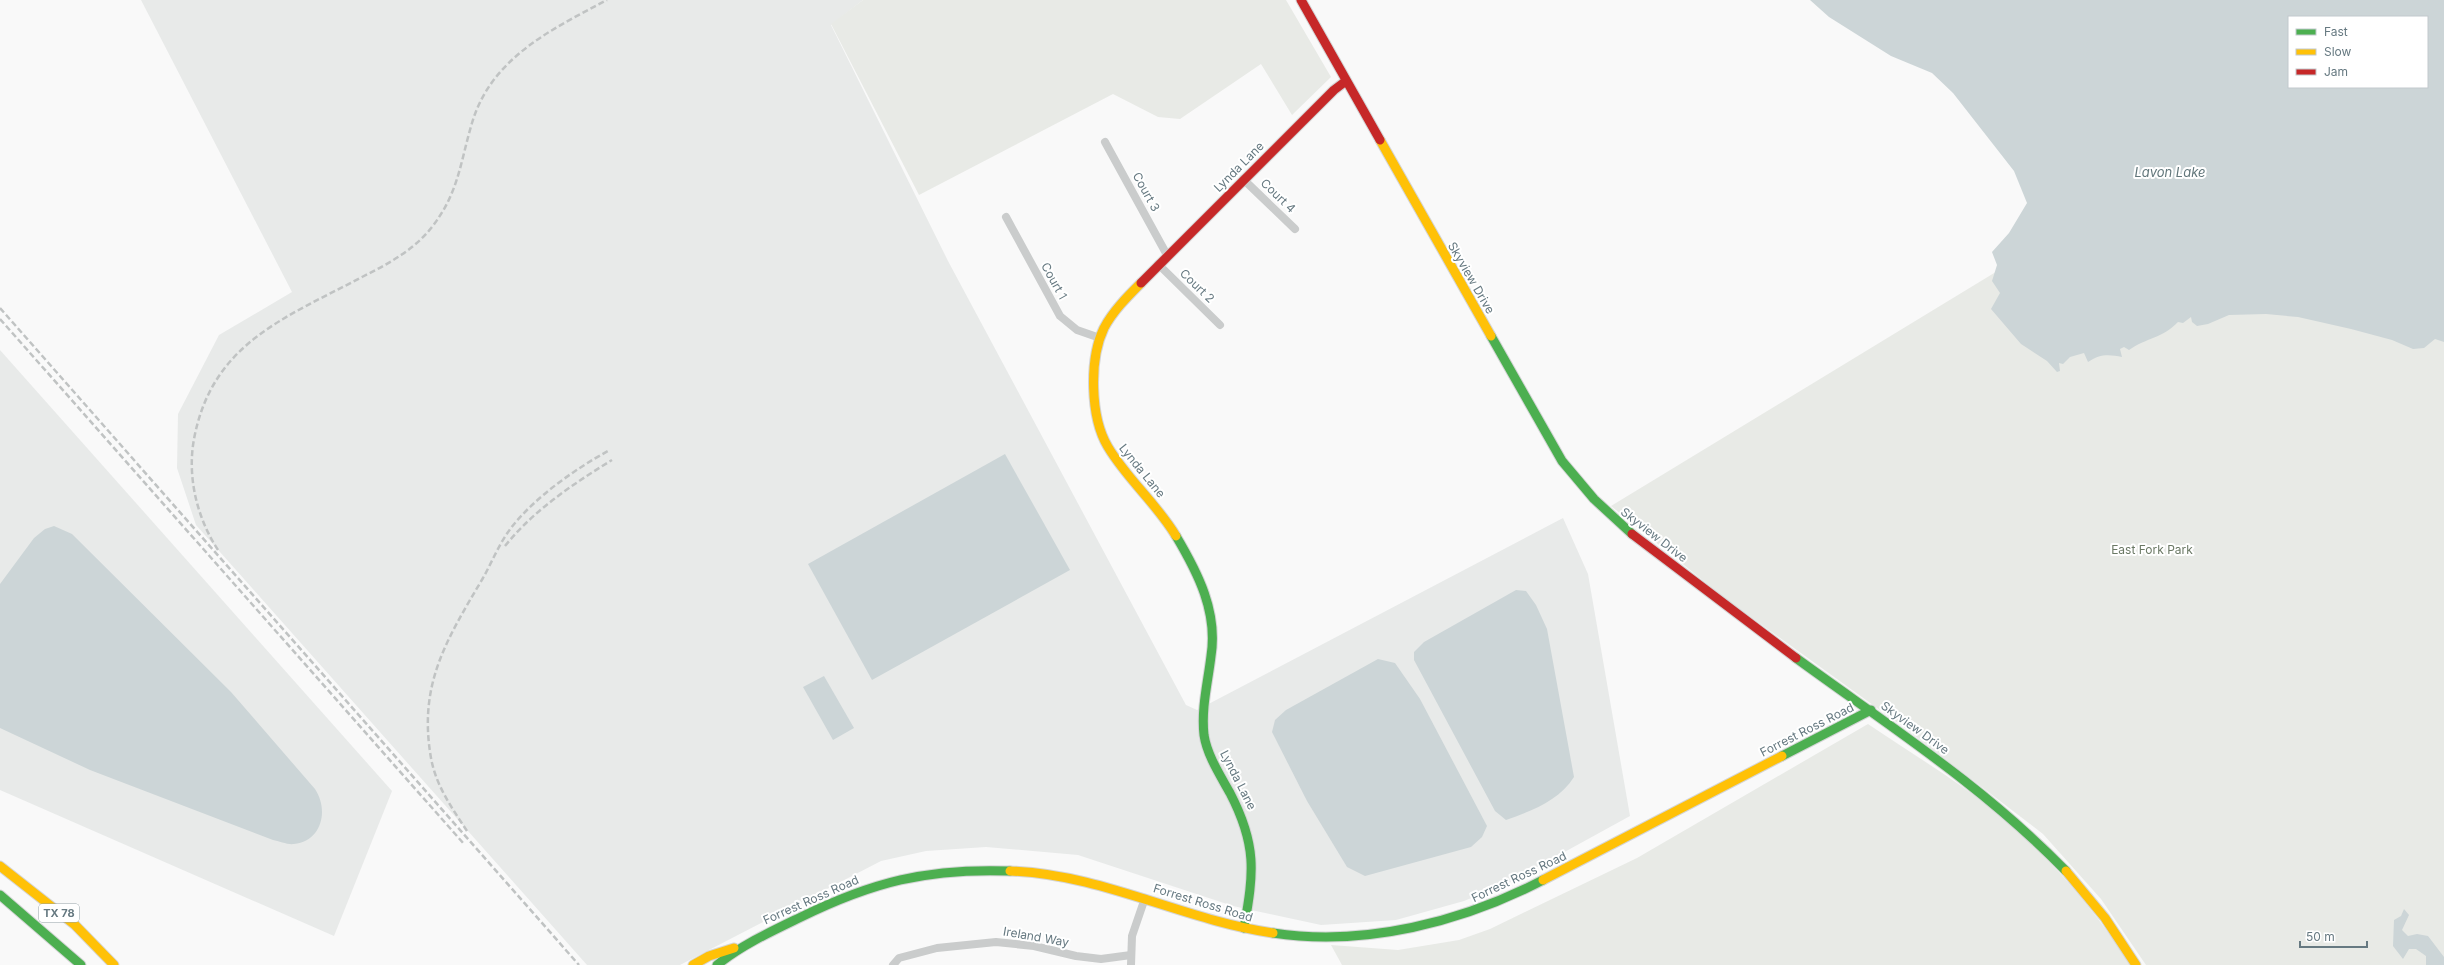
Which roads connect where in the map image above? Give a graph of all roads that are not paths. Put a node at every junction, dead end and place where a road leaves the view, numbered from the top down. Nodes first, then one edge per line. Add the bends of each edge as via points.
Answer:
1 (1301, 0) edge
2 (1346, 81) junction
3 (1105, 142) dead end
4 (1243, 179) junction
5 (1006, 217) dead end
6 (1295, 229) dead end
7 (1167, 255) junction
8 (1158, 264) junction
9 (1220, 325) dead end
10 (1100, 338) junction
11 (1871, 710) junction
12 (0, 866) edge
13 (0, 896) edge
14 (1145, 898) junction
15 (1244, 928) junction
16 (52, 938) junction
17 (740, 946) junction
18 (1131, 955) junction
19 (81, 965) edge
20 (90, 965) edge
21 (114, 965) edge
22 (692, 965) edge
23 (718, 965) edge
24 (893, 965) edge
25 (1131, 965) edge
26 (2136, 965) edge

1 - 2 street, Skyview Drive
2 - 4 street, Lynda Lane
2 - 11 street, Skyview Drive via 1562,461 1578,482 1595,502 1651,549 1800,661
3 - 7 street, Court 3
4 - 6 street, Court 4
4 - 7 street, Lynda Lane
5 - 10 street, Court 1 via 1060,316 1078,330
7 - 8 street, Lynda Lane
8 - 9 street, Court 2
8 - 10 street, Lynda Lane via 1120,306
10 - 15 street, Lynda Lane via 1095,368 1095,404 1104,439 1116,459 1168,524 1199,582 1213,618 1213,653 1203,707 1204,737 1241,812 1251,840 1254,873
11 - 15 street, Forrest Ross Road via 1512,896 1467,914 1408,930 1368,935 1286,935
11 - 26 street, Skyview Drive via 1997,805 2048,850 2105,917
12 - 21 street, TX 78 via 75,925
13 - 16 street, TX 78
14 - 15 street, Forrest Ross Road
14 - 17 street, Forrest Ross Road via 1086,880 1042,873 989,870 935,873 858,890
14 - 18 street via 1132,936
16 - 19 street, TX 78
16 - 20 street
17 - 22 street via 709,956
17 - 23 street, Forrest Ross Road
18 - 24 street, Ireland Way via 1102,958 1076,956 1034,946 996,942 936,948 899,958
18 - 25 street

